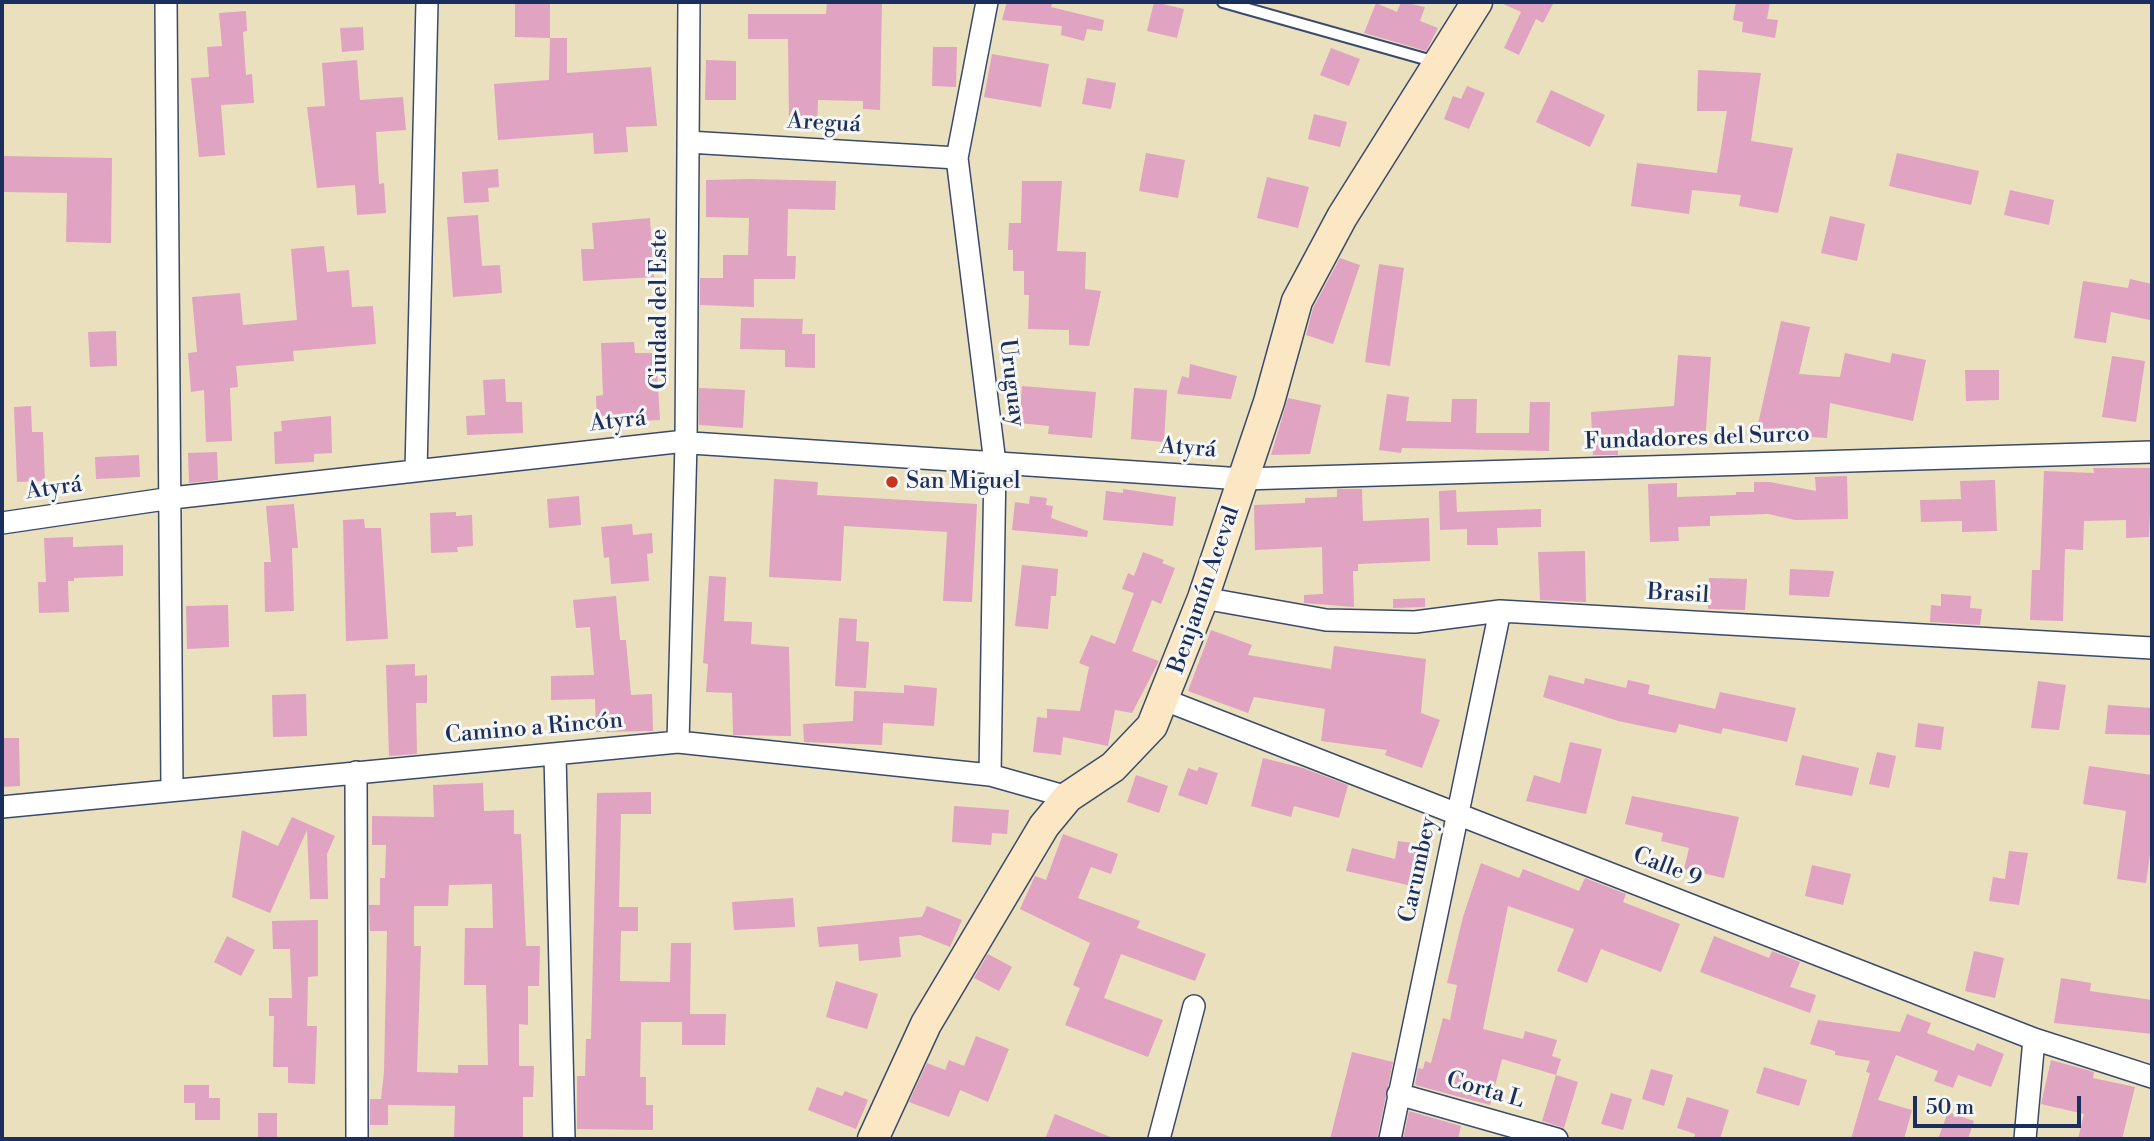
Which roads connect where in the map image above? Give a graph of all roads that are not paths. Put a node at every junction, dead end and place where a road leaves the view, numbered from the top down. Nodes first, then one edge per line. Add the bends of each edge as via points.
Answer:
1 (166, 2) edge
2 (427, 2) edge
3 (689, 2) edge
4 (987, 2) edge
5 (1223, 2) edge
6 (1476, 2) edge
7 (1438, 63) junction
8 (688, 142) junction
9 (957, 158) junction
10 (686, 443) junction
11 (2152, 452) edge
12 (995, 463) junction
13 (416, 471) junction
14 (1243, 479) junction
15 (172, 498) junction
16 (2, 523) edge
17 (1203, 598) junction
18 (1500, 611) junction
19 (2152, 648) edge
20 (1166, 700) junction
21 (678, 742) junction
22 (555, 754) junction
23 (356, 772) junction
24 (990, 775) junction
25 (172, 790) junction
26 (1068, 797) junction
27 (2, 807) edge
28 (1458, 814) junction
29 (1194, 1006) dead end
30 (2034, 1040) junction
31 (2152, 1077) edge
32 (1398, 1094) junction
33 (357, 1139) edge
34 (564, 1139) edge
35 (873, 1139) edge
36 (1159, 1139) edge
37 (1390, 1139) edge
38 (1557, 1139) edge
39 (2025, 1139) edge

1 - 15 street
2 - 13 street
3 - 8 street, Ciudad del Este
4 - 9 street, Uruguay
5 - 7 lane
6 - 7 street, Benjamín Aceval
7 - 14 street, Benjamín Aceval via 1342,217 1297,301
8 - 9 street, Areguá
8 - 10 street, Ciudad del Este
9 - 12 street, Uruguay
10 - 12 street, Atyrá
10 - 13 street, Atyrá
10 - 21 street, Ciudad del Este
11 - 14 street, Fundadores del Surco
12 - 14 street, Atyrá
12 - 24 street, Uruguay
13 - 15 street, Atyrá
14 - 17 street, Benjamín Aceval
15 - 16 street, Atyrá
15 - 25 street
17 - 18 street, Brasil via 1326,620 1415,622
17 - 20 street, Benjamín Aceval
18 - 19 street, Brasil
18 - 28 street, Carumbey
20 - 26 street, Benjamín Aceval via 1152,726 1113,767
20 - 28 street, Calle 9
21 - 22 street, Camino a Rincón
21 - 24 street, Camino a Rincón
22 - 23 street, Camino a Rincón
22 - 34 street
23 - 25 street, Camino a Rincón
23 - 33 street
24 - 26 street, Camino a Rincón
25 - 27 street, Camino a Rincón
26 - 35 street, Benjamín Aceval via 1044,826 926,1024
28 - 30 street, Calle 9
28 - 32 street, Carumbey
29 - 36 street
30 - 31 street, Calle 9
30 - 39 street
32 - 37 street, Carumbey
32 - 38 street, Corta L

